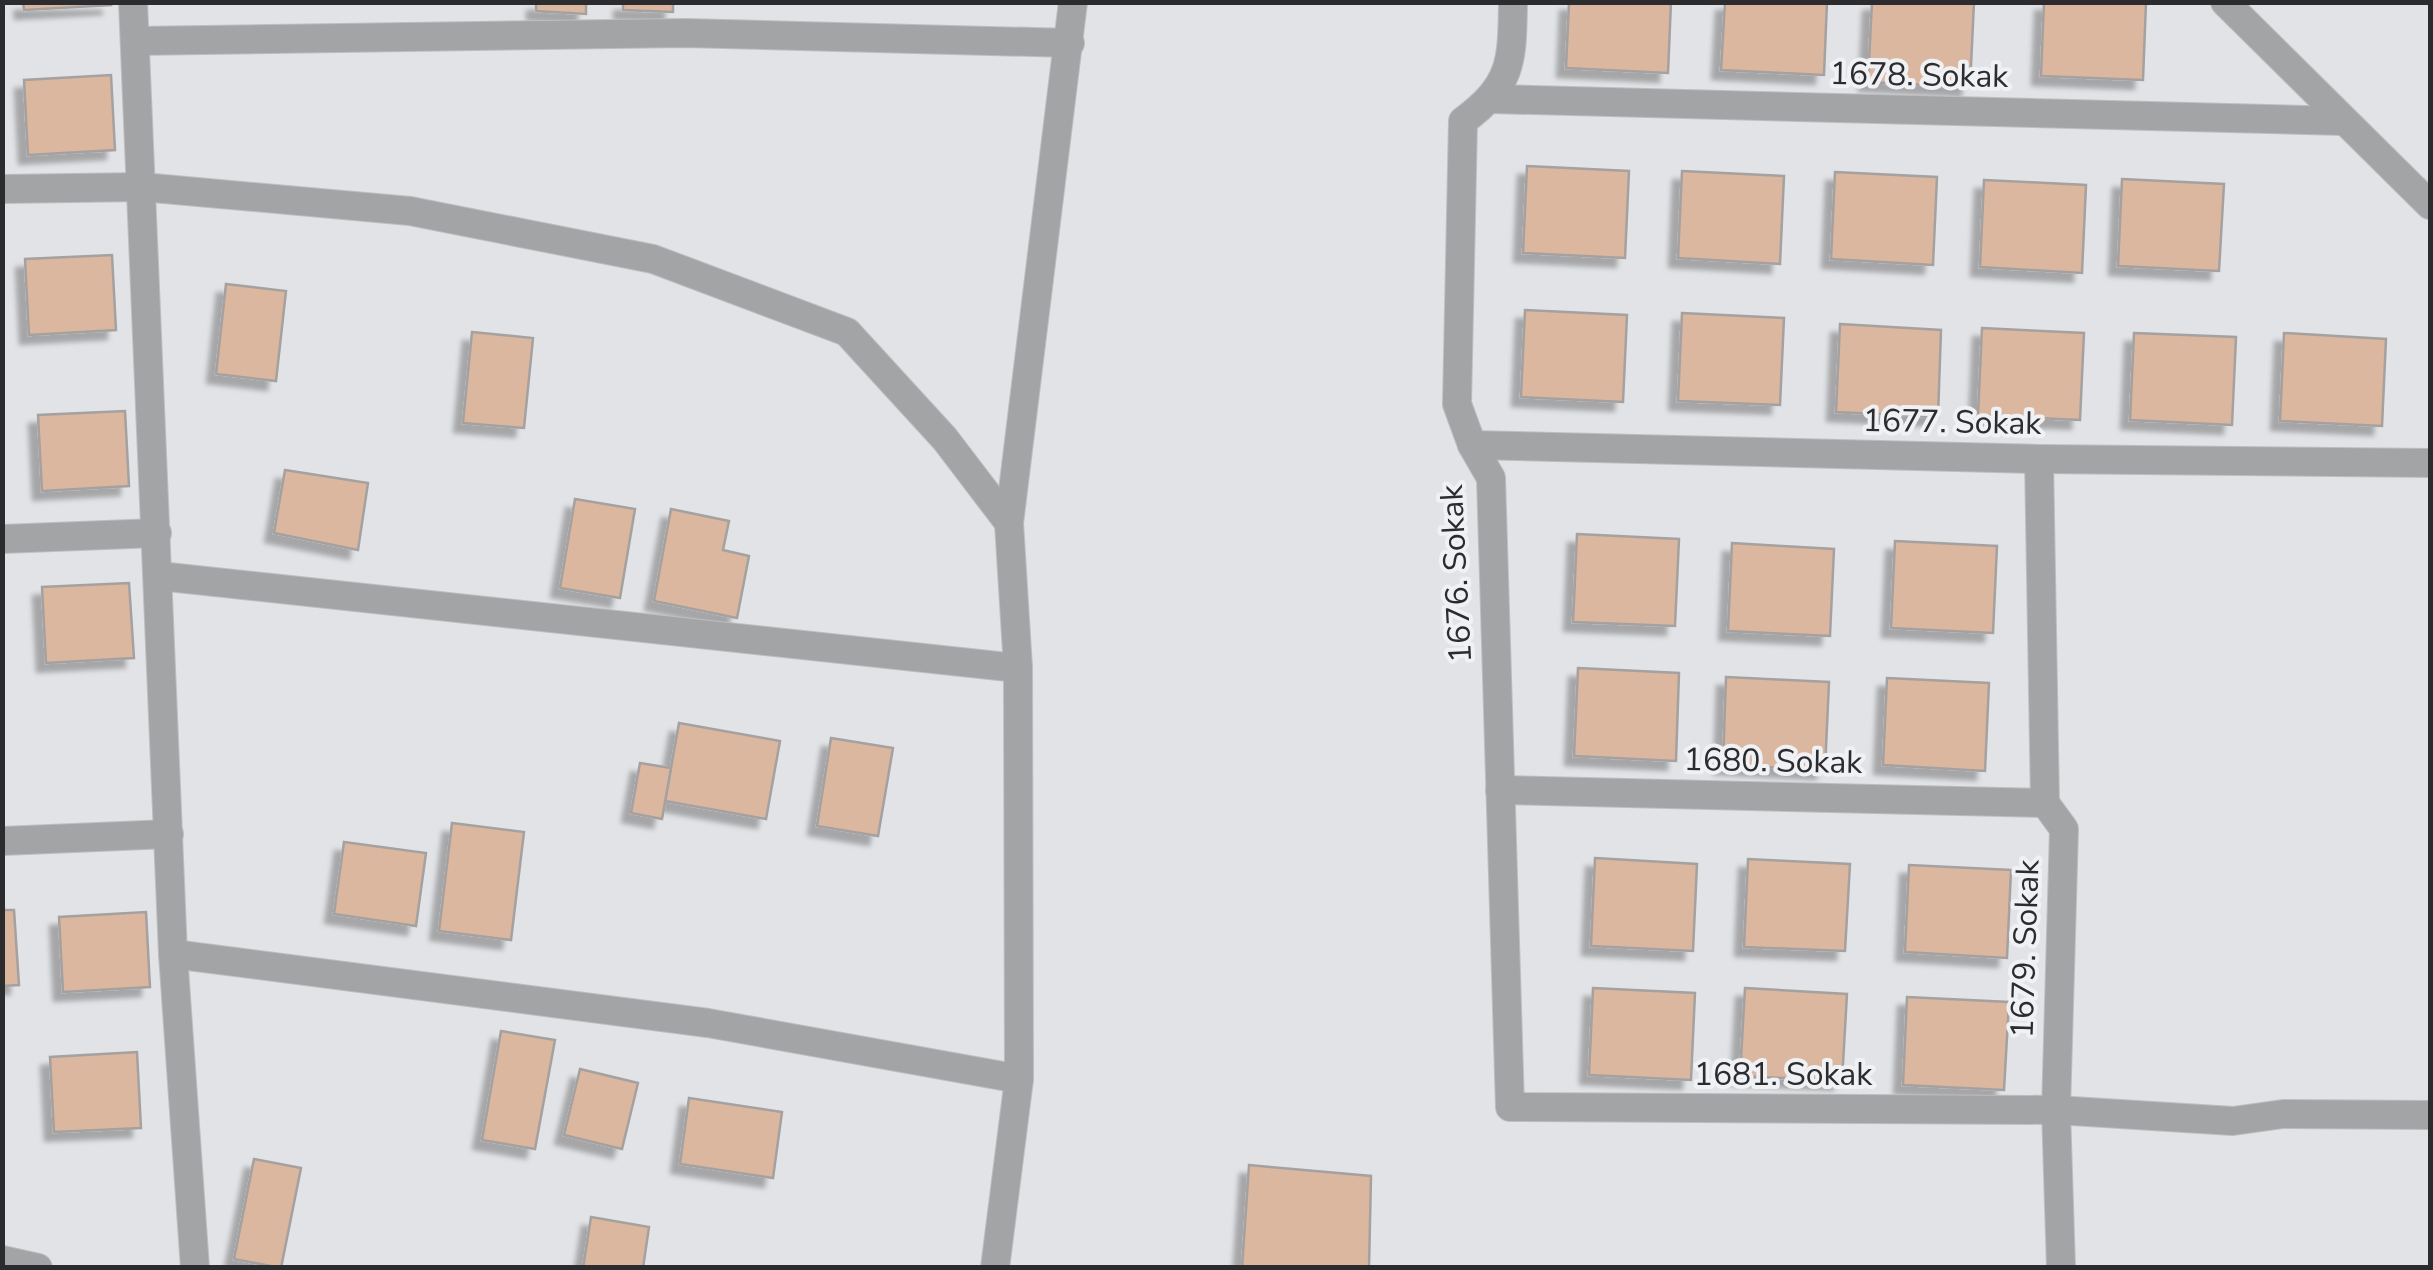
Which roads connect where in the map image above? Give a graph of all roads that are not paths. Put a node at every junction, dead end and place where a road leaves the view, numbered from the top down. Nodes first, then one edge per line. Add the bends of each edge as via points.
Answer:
1 (133, 2) edge
2 (1073, 2) edge
3 (1512, 2) edge
4 (2224, 2) edge
5 (135, 41) junction
6 (1070, 43) junction
7 (1492, 99) junction
8 (2344, 120) junction
9 (142, 187) junction
10 (2, 189) edge
11 (2430, 206) edge
12 (1472, 445) junction
13 (2039, 459) junction
14 (2430, 463) edge
15 (1009, 523) junction
16 (157, 533) junction
17 (2, 539) edge
18 (159, 576) junction
19 (1018, 668) junction
20 (1500, 790) junction
21 (2044, 803) junction
22 (170, 834) junction
23 (2, 842) edge
24 (173, 954) junction
25 (1019, 1080) junction
26 (1510, 1107) joint
27 (2056, 1110) junction
28 (2430, 1114) edge
29 (2, 1260) edge
30 (38, 1268) edge
31 (195, 1268) edge
32 (995, 1268) edge
33 (2061, 1268) edge

1 - 5 street
2 - 6 street
3 - 7 street, 1676. Sokak via 1512,64
4 - 8 street
5 - 6 street via 685,32
5 - 9 street
6 - 15 street
7 - 8 street, 1678. Sokak
7 - 12 street, 1676. Sokak via 1463,120 1457,404
8 - 11 street
9 - 10 street
9 - 15 street via 410,212 653,258 846,332 945,439
9 - 16 street
12 - 13 street, 1677. Sokak
12 - 20 street, 1676. Sokak via 1491,478
13 - 14 street, 1677. Sokak
13 - 21 street, 1679. Sokak
15 - 19 street
16 - 17 street
16 - 18 street
18 - 19 street
18 - 22 street
19 - 25 street
20 - 21 street, 1680. Sokak
20 - 26 street, 1676. Sokak
21 - 27 street, 1679. Sokak via 2064,828
22 - 23 street
22 - 24 street
24 - 25 street via 727,1026
24 - 31 street
25 - 32 street
26 - 27 street, 1681. Sokak
27 - 28 street, 1681. Sokak via 2233,1121 2283,1114
27 - 33 street, 1679. Sokak
29 - 30 street

